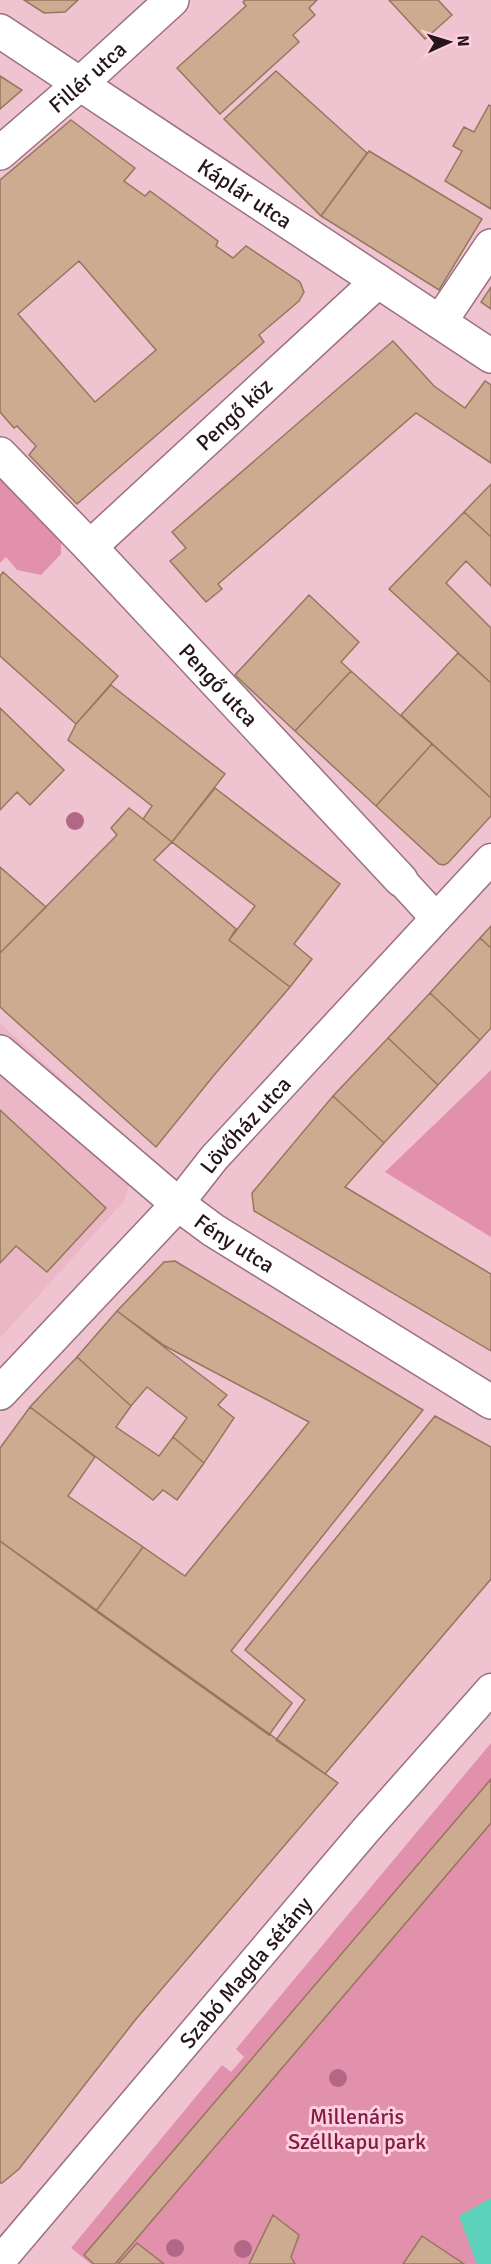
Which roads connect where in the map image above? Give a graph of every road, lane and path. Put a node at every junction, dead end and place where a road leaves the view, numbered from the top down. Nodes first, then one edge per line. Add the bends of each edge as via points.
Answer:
1 (172, 0) edge
2 (0, 30) edge
3 (81, 83) junction
4 (0, 153) edge
5 (491, 246) edge
6 (378, 281) junction
7 (440, 322) junction
8 (491, 356) edge
9 (0, 454) edge
10 (90, 547) junction
11 (491, 859) edge
12 (401, 880) joint
13 (435, 917) junction
14 (0, 1052) edge
15 (178, 1204) junction
16 (0, 1394) edge
17 (491, 1402) edge
18 (491, 1689) edge
19 (0, 2256) edge

1 - 3 street, Fillér utca
2 - 3 street, Káplár utca
3 - 4 street, Fillér utca
3 - 6 street, Káplár utca
5 - 7 street
6 - 7 street, Káplár utca
6 - 10 street, Pengő köz
7 - 8 street, Káplár utca
9 - 10 street, Pengő utca
10 - 12 street, Pengő utca
11 - 13 street, Lövőház utca
12 - 13 street, Pengő utca
13 - 15 street, Lövőház utca via 214,1158
14 - 15 street, Fény utca
15 - 16 street, Lövőház utca
15 - 17 street, Fény utca via 213,1230
18 - 19 street, Szabó Magda sétány via 365,1831 6,2254

